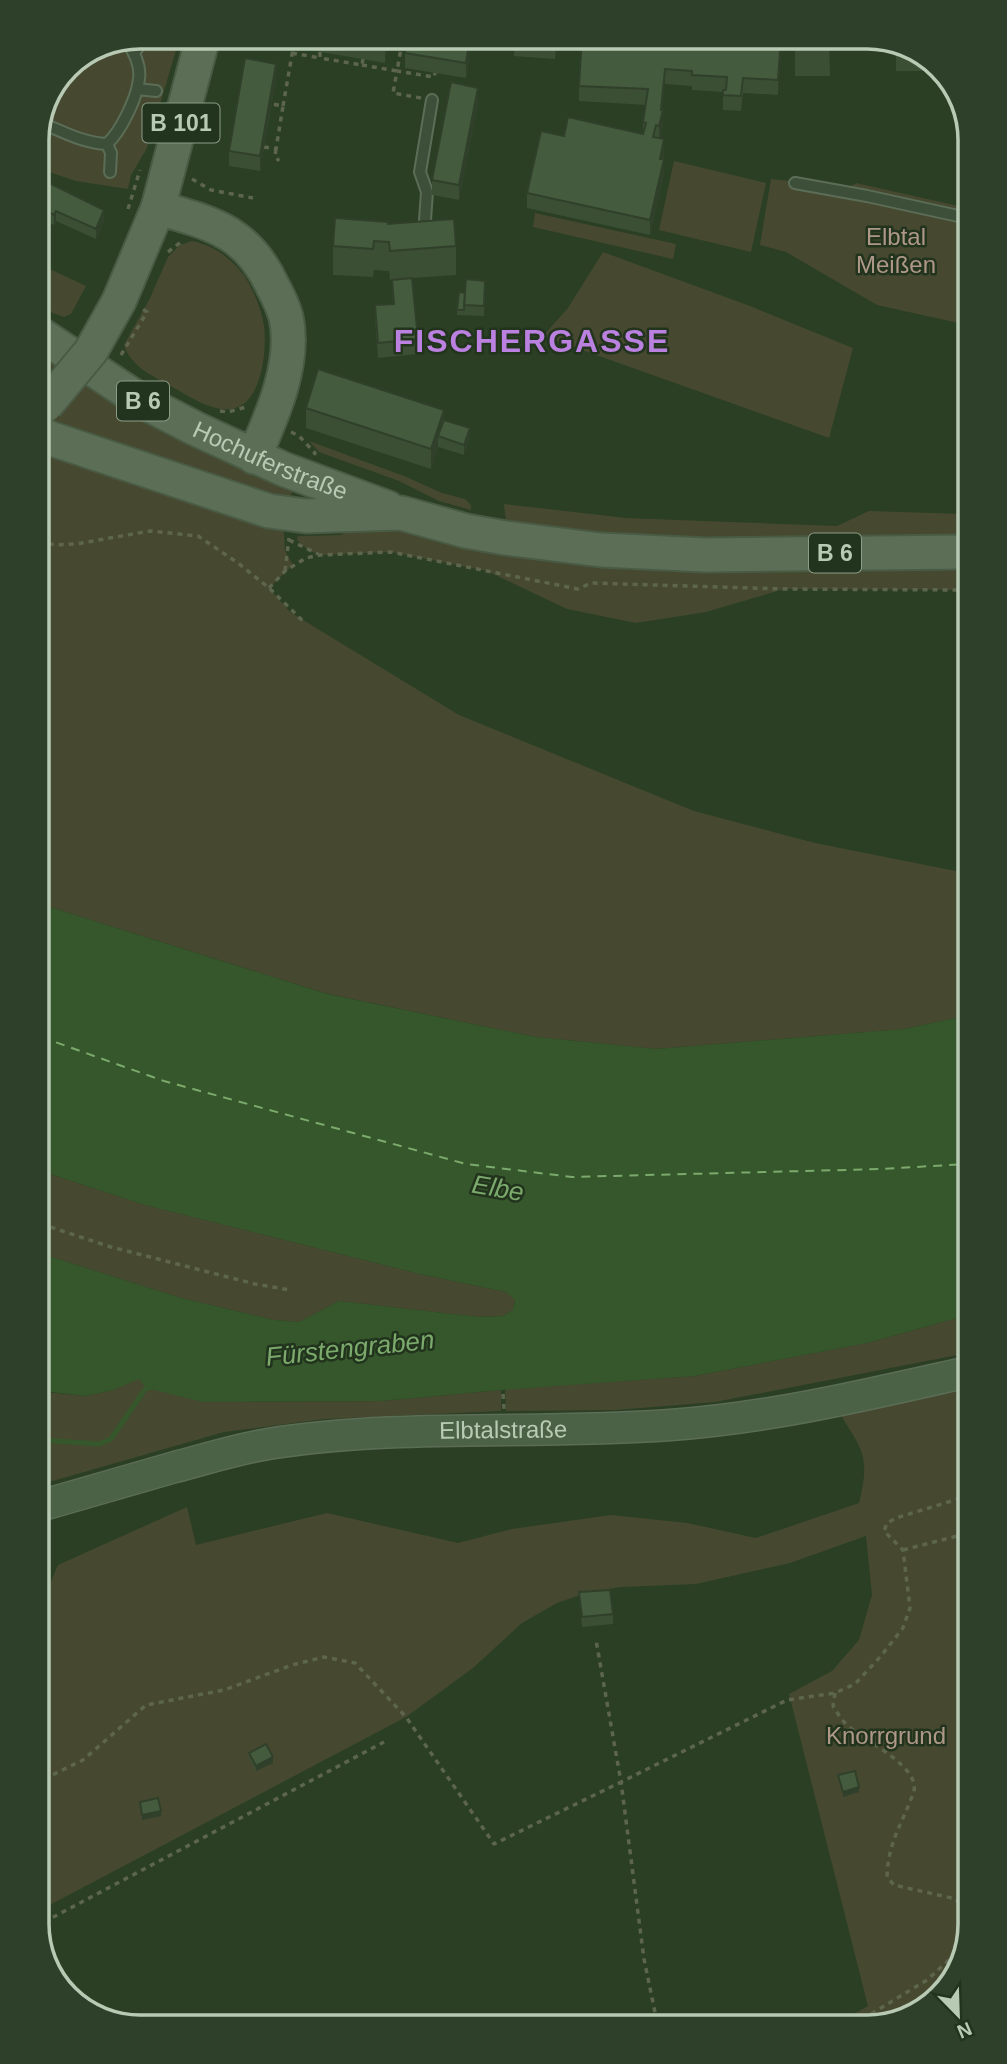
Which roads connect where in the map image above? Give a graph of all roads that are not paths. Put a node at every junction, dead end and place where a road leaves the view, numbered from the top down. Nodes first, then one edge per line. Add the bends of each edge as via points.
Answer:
1 (136, 49) edge
2 (200, 49) edge
3 (132, 50) edge
4 (134, 53) junction
5 (136, 89) junction
6 (156, 92) dead end
7 (432, 100) road end
8 (50, 127) edge
9 (107, 144) junction
10 (110, 172) dead end
11 (795, 183) dead end
12 (158, 208) junction
13 (958, 216) edge
14 (424, 236) edge
15 (49, 340) edge
16 (49, 406) edge
17 (49, 438) edge
18 (254, 457) junction
19 (401, 513) junction
20 (958, 552) edge
21 (958, 1374) edge
22 (49, 1503) edge

1 - 4 lane
2 - 12 main road, B 101
3 - 4 lane
4 - 5 lane via 140,76
5 - 6 lane
5 - 9 lane via 118,134
7 - 14 lane via 420,172 427,192
8 - 9 lane
9 - 10 lane
11 - 13 lane
12 - 16 main road, B 101, bridge via 137,308 91,351
12 - 18 main road via 204,221 250,250 269,277 285,315 284,371
15 - 18 main road, Hochuferstraße / B 6 via 138,399
17 - 19 main road via 269,511 306,516
18 - 19 main road, Hochuferstraße / B 6
19 - 20 main road, B 6 via 466,531 601,550 706,555
21 - 22 street, Elbtalstraße via 701,1423 413,1433 276,1443

